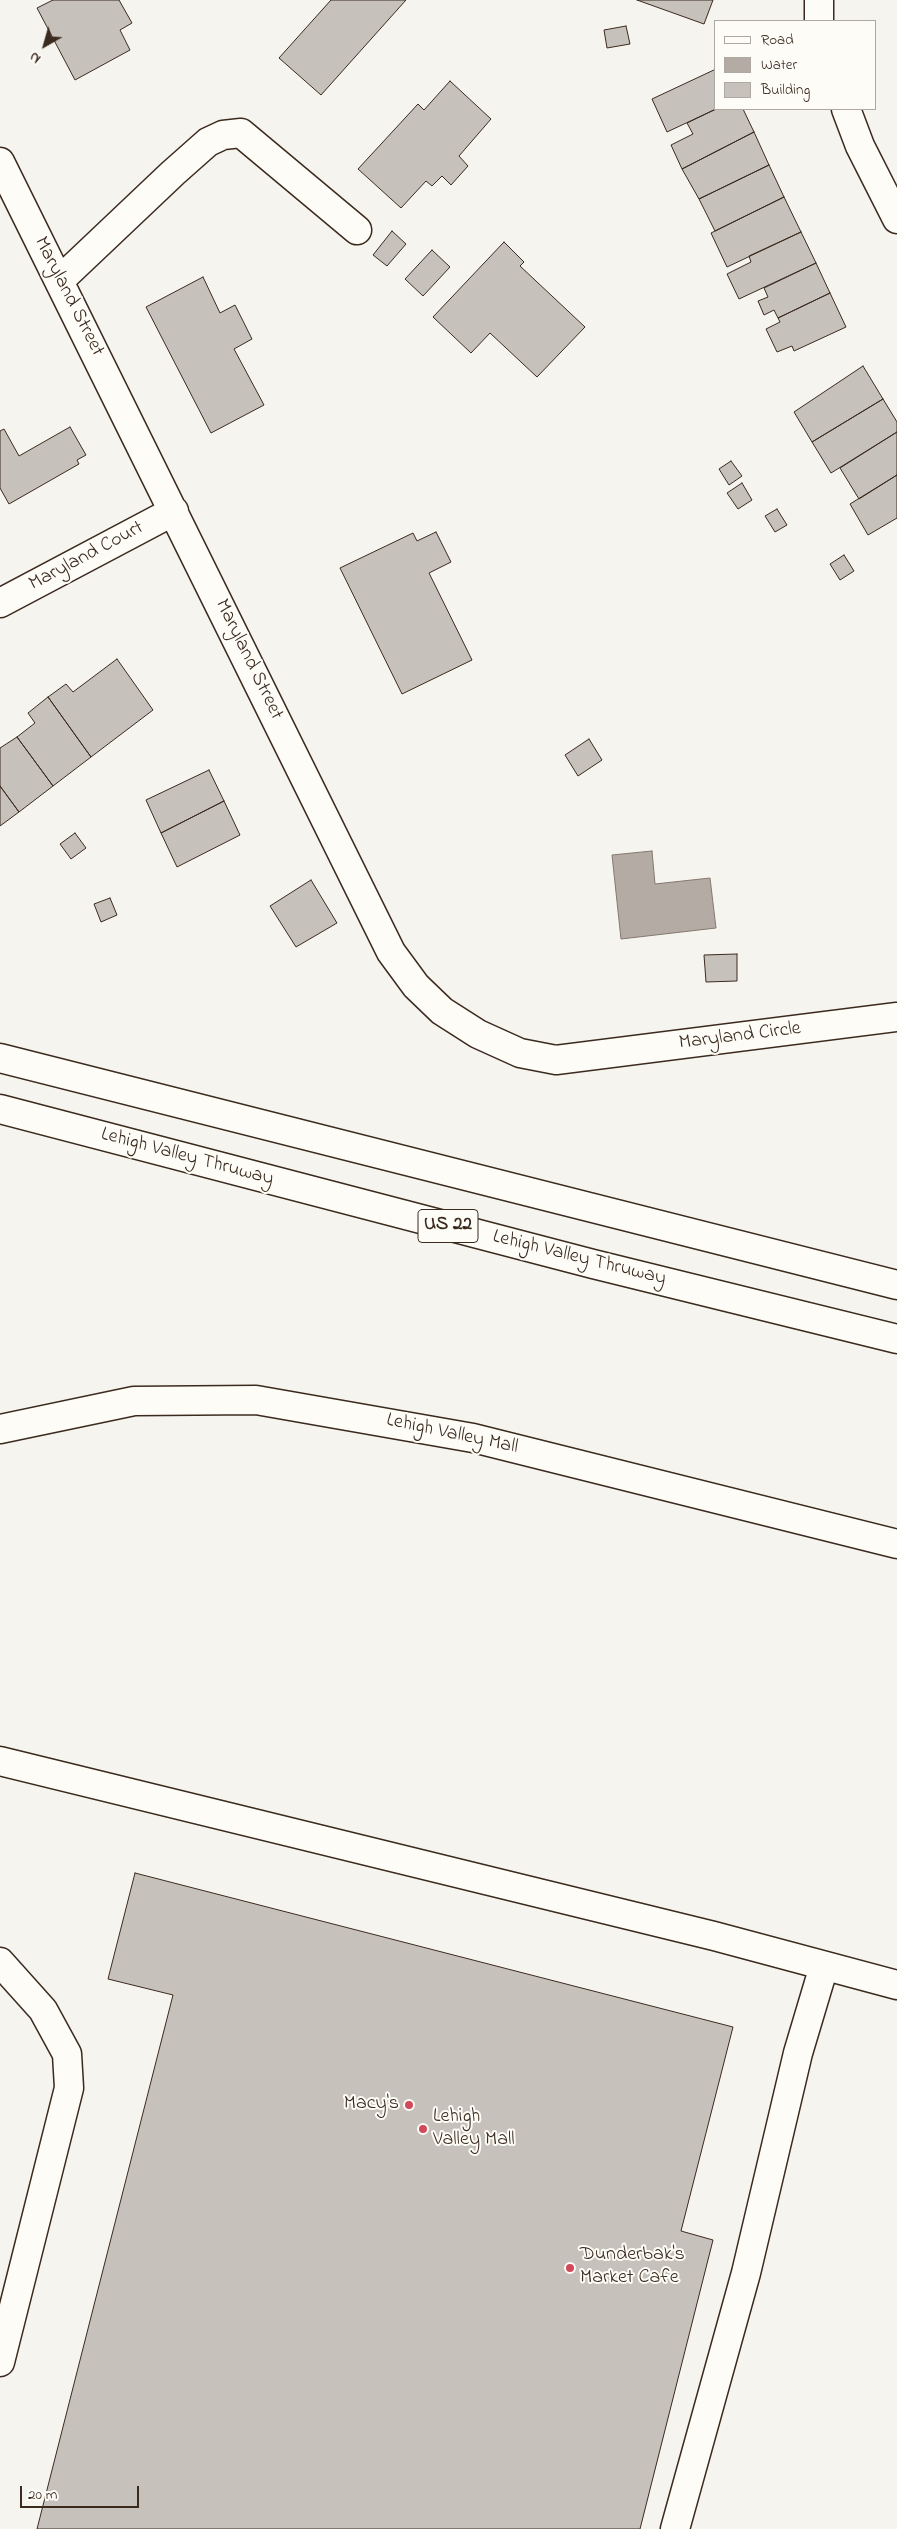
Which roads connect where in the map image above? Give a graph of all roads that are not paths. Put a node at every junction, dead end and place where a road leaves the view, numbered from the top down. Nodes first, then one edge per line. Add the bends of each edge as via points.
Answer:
1 (819, 0) edge
2 (819, 20) edge
3 (846, 110) edge
4 (0, 162) edge
5 (897, 219) edge
6 (357, 230) dead end
7 (59, 281) junction
8 (174, 511) junction
9 (0, 603) edge
10 (897, 1017) edge
11 (583, 1057) joint
12 (0, 1058) edge
13 (0, 1109) edge
14 (897, 1285) edge
15 (897, 1339) edge
16 (0, 1429) edge
17 (897, 1544) edge
18 (0, 1761) edge
19 (0, 1962) edge
20 (824, 1966) junction
21 (897, 1985) edge
22 (0, 2362) edge
23 (675, 2529) edge

1 - 2 main road
3 - 5 main road via 860,146
4 - 7 main road, Maryland Street
6 - 7 main road via 241,133 223,135 208,142
7 - 8 main road, Maryland Street
8 - 9 main road, Maryland Court
8 - 11 main road, Maryland Street via 391,952 416,986 442,1011 478,1034 520,1053 556,1060
10 - 11 main road, Maryland Circle
12 - 14 main road, US 22
13 - 15 main road, Lehigh Valley Thruway / US 22 via 593,1264
16 - 17 main road, Lehigh Valley Mall via 134,1401 256,1400 473,1438
18 - 20 main road via 714,1936
19 - 22 main road via 43,2010 67,2054 69,2088
20 - 21 main road
20 - 23 main road via 798,2053 746,2273

